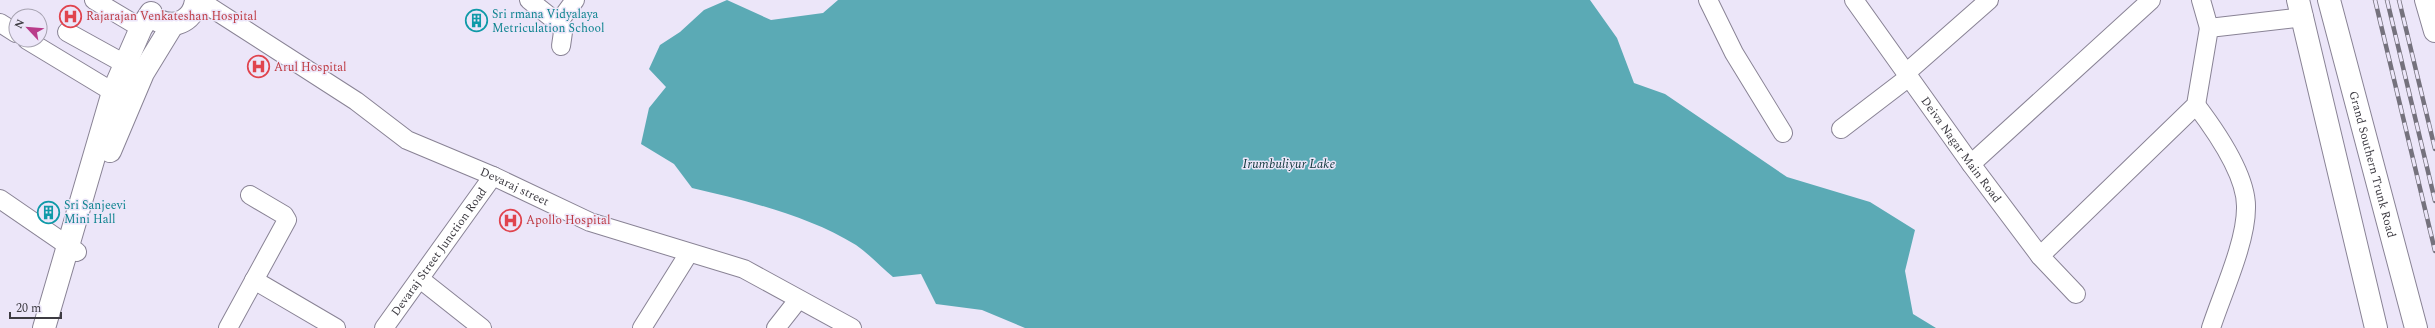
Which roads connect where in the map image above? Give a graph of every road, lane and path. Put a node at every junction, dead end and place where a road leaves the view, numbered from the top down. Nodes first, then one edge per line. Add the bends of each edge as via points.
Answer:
1 (94, 0) edge
2 (198, 0) edge
3 (529, 0) edge
4 (575, 0) edge
5 (1708, 0) edge
6 (1854, 0) edge
7 (1989, 0) edge
8 (2151, 0) edge
9 (2201, 0) edge
10 (2329, 0) edge
11 (2426, 0) edge
12 (2301, 9) edge
13 (147, 14) edge
14 (558, 23) junction
15 (173, 24) junction
16 (2209, 28) junction
17 (2435, 31) edge
18 (67, 32) dead end
19 (561, 46) dead end
20 (40, 48) edge
21 (125, 64) junction
22 (1908, 75) junction
23 (113, 92) junction
24 (2196, 105) junction
25 (1840, 129) dead end
26 (1783, 133) dead end
27 (1971, 164) junction
28 (493, 176) junction
29 (250, 195) dead end
30 (0, 199) edge
31 (72, 249) junction
32 (689, 254) junction
33 (2040, 256) junction
34 (420, 279) junction
35 (254, 280) junction
36 (2076, 294) dead end
37 (798, 300) junction
38 (44, 328) edge
39 (58, 328) edge
40 (228, 328) edge
41 (336, 328) edge
42 (384, 328) edge
43 (482, 328) edge
44 (642, 328) edge
45 (776, 328) edge
46 (852, 328) edge
47 (2210, 328) edge
48 (2376, 328) edge
49 (2416, 328) edge

1 - 13 street
2 - 15 main road via 187,19
2 - 28 street, Devaraj street via 356,101 407,140
3 - 14 street
4 - 14 street
5 - 26 street via 1734,53
6 - 22 street, Deiva Nagar Main Road
7 - 22 street
8 - 27 street
9 - 16 street
10 - 49 main road, Grand Southern Trunk Road
11 - 17 main road
12 - 16 street
12 - 48 main road
13 - 15 main road via 161,22
13 - 21 main road
14 - 19 street via 564,32
15 - 31 main road via 143,73 121,121
16 - 24 street
18 - 21 street
20 - 23 street
21 - 23 main road
22 - 25 street
22 - 27 street, Deiva Nagar Main Road
23 - 31 main road
24 - 33 street
24 - 47 street via 2212,126 2242,184 2246,207 2234,259
27 - 33 street, Deiva Nagar Main Road
28 - 32 street, Devaraj street via 590,222
28 - 34 street, Devaraj Street Junction Road
29 - 35 street via 284,215 287,220
30 - 31 street
31 - 38 main road
31 - 39 main road
32 - 37 street, Devaraj street via 744,269
32 - 44 street
33 - 36 street, Deiva Nagar Main Road
34 - 42 street, Devaraj Street Junction Road
34 - 43 street
35 - 40 street
35 - 41 street
37 - 45 street
37 - 46 street, Devaraj street

